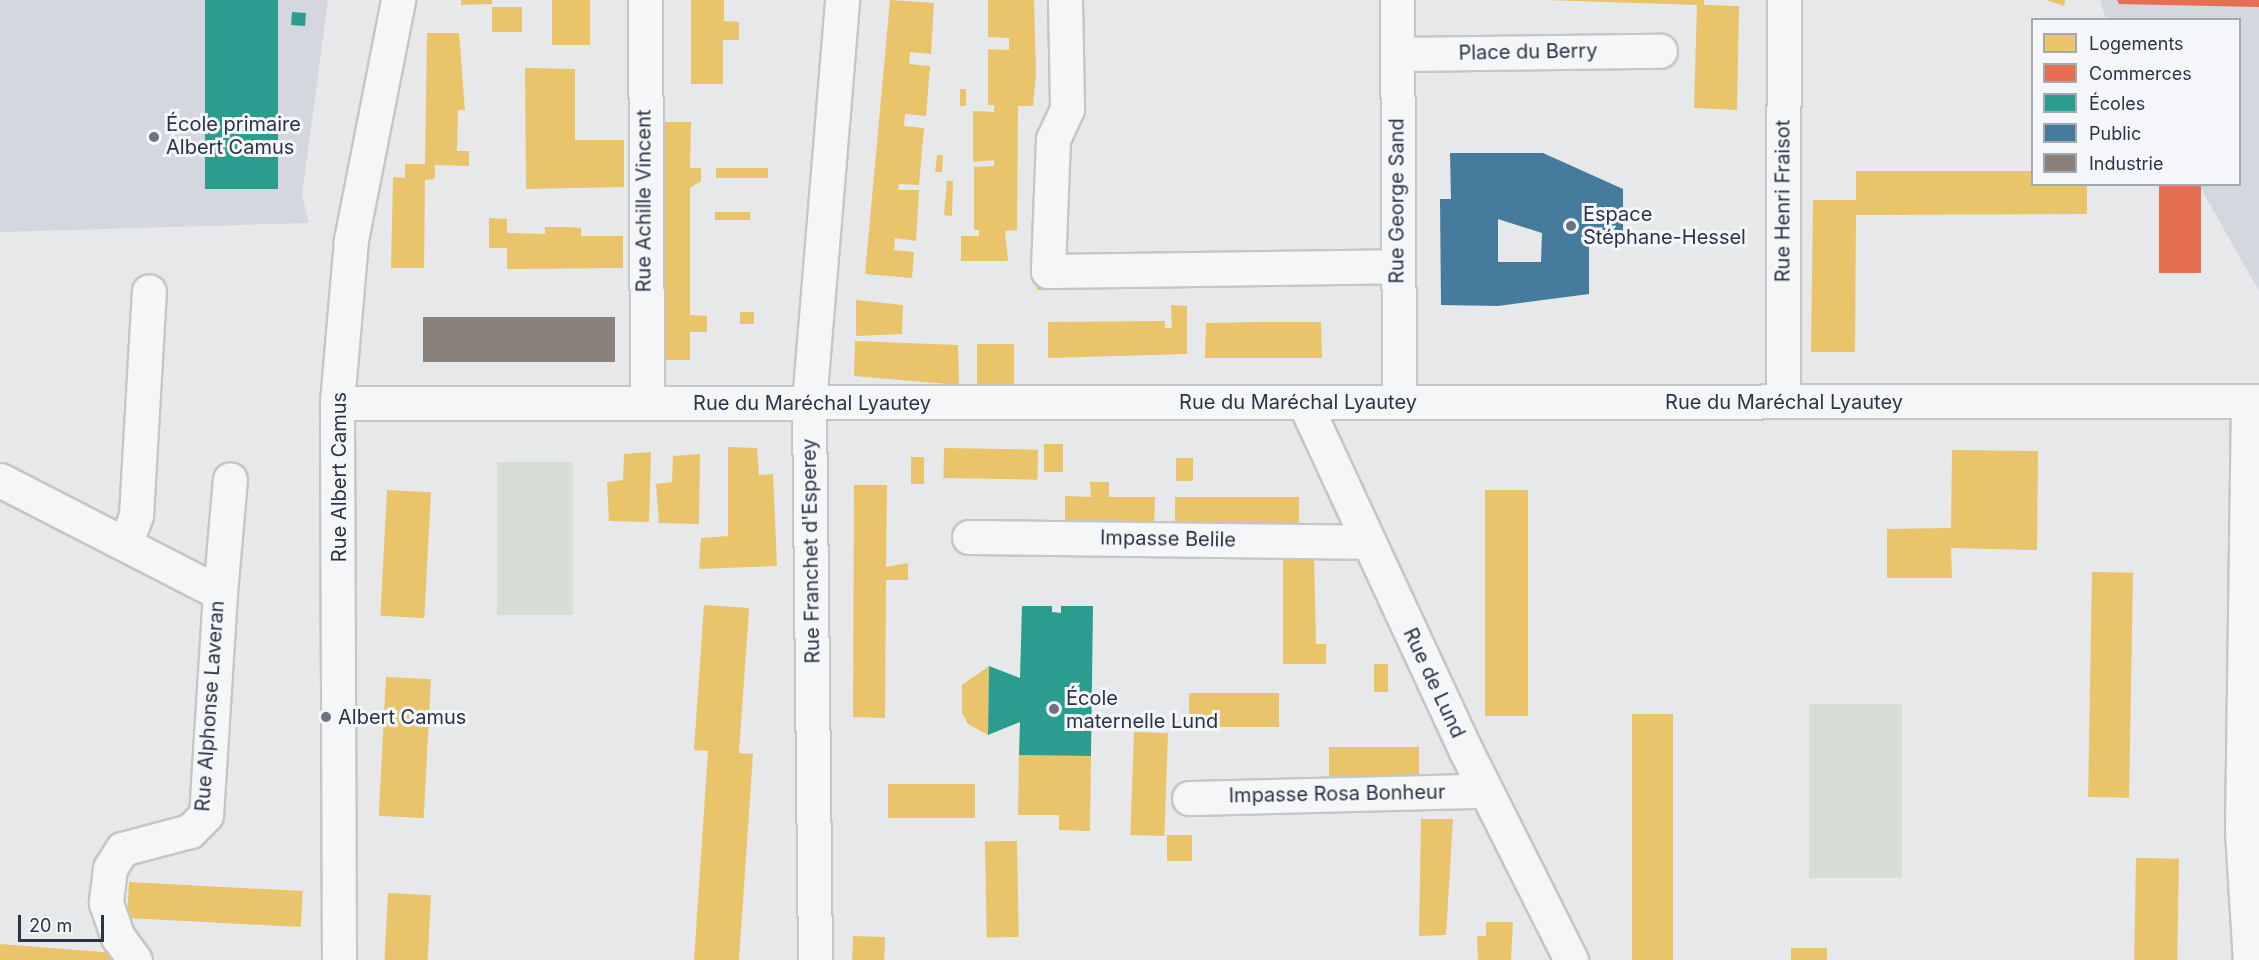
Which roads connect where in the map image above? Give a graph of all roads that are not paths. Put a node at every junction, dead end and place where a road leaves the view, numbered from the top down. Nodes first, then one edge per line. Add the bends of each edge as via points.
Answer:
1 (398, 0) edge
2 (645, 0) edge
3 (842, 0) edge
4 (1065, 0) edge
5 (1397, 0) edge
6 (1784, 0) edge
7 (1660, 51) dead end
8 (1397, 54) junction
9 (1397, 266) junction
10 (149, 291) dead end
11 (1783, 401) junction
12 (2253, 401) edge
13 (1304, 402) junction
14 (1400, 402) junction
15 (337, 403) junction
16 (646, 403) junction
17 (808, 403) junction
18 (230, 479) dead end
19 (0, 480) edge
20 (969, 537) dead end
21 (1367, 542) junction
22 (125, 544) junction
23 (220, 592) junction
24 (1485, 791) junction
25 (1189, 798) dead end
26 (135, 960) edge
27 (339, 960) edge
28 (815, 960) edge
29 (1571, 960) edge
30 (2250, 960) edge

1 - 15 street, Rue Albert Camus via 351,240
2 - 16 street, Rue Achille Vincent
3 - 17 street, Rue Franchet d'Esperey
4 - 9 street via 1067,109 1053,139 1048,271
5 - 8 street, Rue George Sand
6 - 11 street, Rue Henri Fraisot
7 - 8 street, Place du Berry
8 - 9 street, Rue George Sand
9 - 14 street, Rue George Sand
10 - 22 street via 136,515
11 - 12 street, Rue du Maréchal Lyautey
11 - 14 street, Rue du Maréchal Lyautey
12 - 30 street via 2242,831
13 - 14 street, Rue du Maréchal Lyautey
13 - 17 street, Rue du Maréchal Lyautey
13 - 21 street, Rue de Lund
15 - 16 street, Rue du Maréchal Lyautey
15 - 27 street, Rue Albert Camus
16 - 17 street, Rue du Maréchal Lyautey
17 - 28 street, Rue Franchet d'Esperey
18 - 23 street
19 - 22 street, Rue Alphonse Laveran
20 - 21 street, Impasse Belile
21 - 24 street, Rue de Lund
22 - 23 street, Rue Alphonse Laveran
23 - 26 street, Rue Alphonse Laveran via 206,815 190,831 122,849 110,868 106,903 118,937
24 - 25 street, Impasse Rosa Bonheur
24 - 29 street, Rue de Lund

